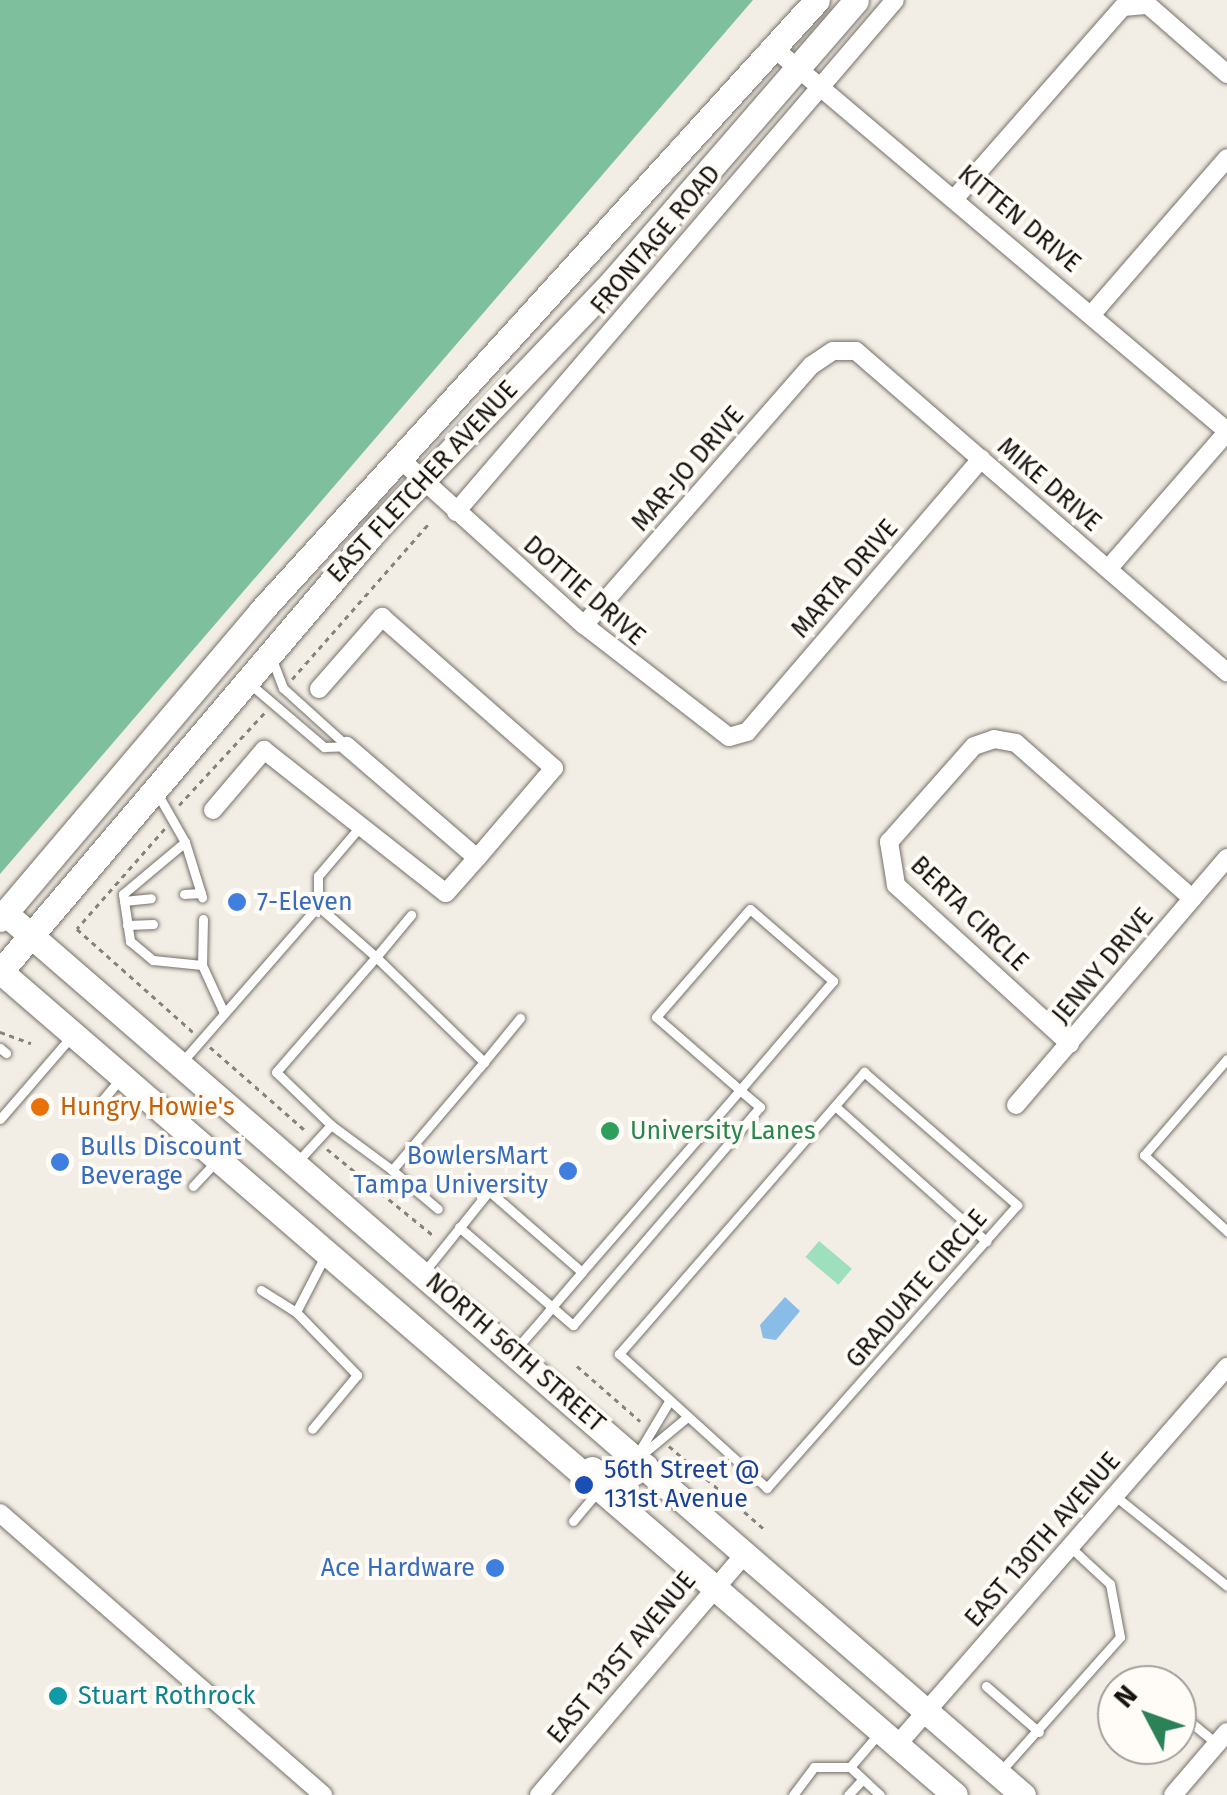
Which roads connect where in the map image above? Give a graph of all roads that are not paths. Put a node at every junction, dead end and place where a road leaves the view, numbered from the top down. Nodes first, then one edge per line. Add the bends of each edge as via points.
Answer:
1 (817, 0) edge
2 (856, 0) edge
3 (895, 0) edge
4 (775, 49) junction
5 (798, 67) junction
6 (1227, 74) edge
7 (821, 85) junction
8 (1227, 158) edge
9 (955, 198) junction
10 (1092, 314) junction
11 (832, 350) joint
12 (1227, 432) edge
13 (400, 459) junction
14 (981, 459) junction
15 (422, 480) junction
16 (456, 512) junction
17 (1108, 569) junction
18 (584, 625) junction
19 (274, 649) junction
20 (1227, 672) edge
21 (247, 681) junction
22 (318, 689) dead end
23 (747, 732) joint
24 (347, 746) junction
25 (156, 792) junction
26 (213, 810) dead end
27 (358, 829) junction
28 (185, 842) junction
29 (477, 858) junction
30 (1227, 858) edge
31 (184, 894) dead end
32 (151, 898) dead end
33 (1192, 898) junction
34 (124, 902) junction
35 (318, 906) junction
36 (3, 916) edge
37 (411, 916) dead end
38 (153, 924) dead end
39 (187, 924) dead end
40 (127, 925) junction
41 (34, 934) junction
42 (376, 957) junction
43 (202, 964) junction
44 (0, 972) edge
45 (224, 1014) junction
46 (520, 1018) dead end
47 (73, 1034) junction
48 (1070, 1044) junction
49 (1227, 1058) edge
50 (484, 1062) junction
51 (180, 1064) junction
52 (24, 1068) dead end
53 (123, 1076) junction
54 (35, 1078) junction
55 (12, 1083) dead end
56 (740, 1090) junction
57 (23, 1092) junction
58 (100, 1102) dead end
59 (1016, 1105) dead end
60 (835, 1106) junction
61 (2, 1113) edge
62 (332, 1125) junction
63 (217, 1160) junction
64 (295, 1164) junction
65 (392, 1170) junction
66 (194, 1186) dead end
67 (438, 1209) dead end
68 (459, 1227) junction
69 (1227, 1231) edge
70 (986, 1241) junction
71 (326, 1252) junction
72 (582, 1272) junction
73 (422, 1274) junction
74 (261, 1290) dead end
75 (552, 1307) junction
76 (296, 1312) junction
77 (514, 1352) junction
78 (1227, 1366) edge
79 (483, 1388) junction
80 (668, 1403) junction
81 (686, 1418) junction
82 (312, 1429) dead end
83 (535, 1430) junction
84 (641, 1462) junction
85 (599, 1490) junction
86 (1114, 1495) junction
87 (0, 1513) edge
88 (573, 1521) dead end
89 (1070, 1547) junction
90 (744, 1555) junction
91 (1227, 1586) edge
92 (713, 1589) junction
93 (986, 1686) dead end
94 (927, 1711) junction
95 (1197, 1723) edge
96 (1039, 1732) junction
97 (889, 1738) junction
98 (1222, 1738) edge
99 (850, 1768) junction
100 (998, 1773) junction
101 (862, 1780) junction
102 (324, 1795) edge
103 (539, 1795) edge
104 (793, 1795) edge
105 (848, 1795) edge
106 (880, 1795) edge
107 (955, 1795) edge
108 (1023, 1795) edge
109 (1173, 1795) edge

1 - 4 main road, EAST FLETCHER AVENUE
2 - 5 main road, EAST FLETCHER AVENUE
3 - 7 street, FRONTAGE ROAD
4 - 5 street, KITTEN DRIVE
4 - 13 main road, EAST FLETCHER AVENUE
5 - 7 street, KITTEN DRIVE
5 - 15 main road, EAST FLETCHER AVENUE via 613,281
6 - 9 street via 1148,6 1114,16
7 - 9 street, KITTEN DRIVE
7 - 16 street, FRONTAGE ROAD
8 - 10 street
9 - 10 street, KITTEN DRIVE
10 - 12 street, KITTEN DRIVE
11 - 14 street, MIKE DRIVE via 856,350
11 - 18 street, MAR-JO DRIVE
12 - 17 street
13 - 15 street, DOTTIE DRIVE
13 - 36 main road, EAST FLETCHER AVENUE
14 - 17 street, MIKE DRIVE
14 - 23 street, MARTA DRIVE
15 - 16 street, DOTTIE DRIVE
15 - 19 main road, EAST FLETCHER AVENUE
16 - 18 street, DOTTIE DRIVE
17 - 20 street, MIKE DRIVE
18 - 23 street, DOTTIE DRIVE via 715,735
19 - 21 main road, EAST FLETCHER AVENUE
19 - 24 lane via 283,688
21 - 24 lane via 324,748
21 - 25 main road, EAST FLETCHER AVENUE
22 - 29 street via 382,616 554,768
24 - 29 street
25 - 28 lane
25 - 41 main road, EAST FLETCHER AVENUE
26 - 27 street via 264,750
27 - 29 street via 374,829 446,893
27 - 35 lane via 318,876
28 - 31 lane via 201,895
28 - 34 lane via 137,877
30 - 33 street, JENNY DRIVE
32 - 34 lane
33 - 48 street, JENNY DRIVE
33 - 48 street, BERTA CIRCLE via 1016,743 994,739 974,746 889,842 896,885
34 - 40 lane
35 - 42 lane
35 - 45 lane
36 - 41 main road, NORTH 56TH STREET
37 - 42 lane
38 - 40 lane
39 - 43 lane via 203,921
40 - 43 lane via 130,941 153,960
41 - 44 main road, EAST FLETCHER AVENUE
41 - 51 main road, NORTH 56TH STREET
42 - 50 lane
42 - 62 lane via 276,1072
43 - 45 lane
44 - 47 main road, NORTH 56TH STREET
45 - 51 lane
46 - 50 lane
47 - 53 main road, NORTH 56TH STREET
47 - 54 lane
48 - 59 street, JENNY DRIVE
49 - 69 lane via 1144,1155
50 - 65 lane
51 - 64 main road, NORTH 56TH STREET
52 - 54 lane
53 - 58 lane
53 - 63 main road, NORTH 56TH STREET
54 - 57 lane
55 - 57 lane
56 - 56 lane via 656,1017 750,909 833,981
56 - 72 lane
56 - 75 lane via 760,1107 573,1325
57 - 61 lane
60 - 70 lane
60 - 70 lane, GRADUATE CIRCLE via 864,1072 1018,1206
60 - 80 lane, GRADUATE CIRCLE via 619,1354
62 - 64 lane
62 - 65 lane
63 - 66 lane
63 - 71 main road, NORTH 56TH STREET
64 - 73 main road, NORTH 56TH STREET
65 - 67 lane
68 - 72 lane via 490,1191
68 - 73 lane
68 - 75 lane
70 - 81 lane, GRADUATE CIRCLE via 767,1488
71 - 76 lane
71 - 79 main road, NORTH 56TH STREET
72 - 75 lane
73 - 77 main road, NORTH 56TH STREET
74 - 76 lane
75 - 77 lane
76 - 82 lane via 358,1376
77 - 79 main road
77 - 84 main road, NORTH 56TH STREET
78 - 86 street, EAST 130TH AVENUE
79 - 83 main road, NORTH 56TH STREET
80 - 81 lane, GRADUATE CIRCLE
80 - 84 lane
81 - 84 lane
83 - 84 main road via 609,1483
83 - 85 main road, NORTH 56TH STREET
84 - 90 main road, NORTH 56TH STREET
85 - 88 lane
85 - 92 main road, NORTH 56TH STREET
86 - 89 street, EAST 130TH AVENUE
86 - 91 lane
87 - 102 street
89 - 94 street, EAST 130TH AVENUE
89 - 96 lane via 1110,1584 1120,1637
90 - 92 street, EAST 131ST AVENUE
90 - 94 main road, NORTH 56TH STREET
92 - 97 main road, NORTH 56TH STREET
92 - 103 street, EAST 131ST AVENUE
93 - 96 lane
94 - 97 street, EAST 130TH AVENUE
94 - 100 main road, NORTH 56TH STREET
95 - 98 lane
96 - 100 lane
97 - 99 lane
97 - 107 main road, NORTH 56TH STREET
98 - 109 street
99 - 101 lane
99 - 104 lane via 814,1768
100 - 108 main road, NORTH 56TH STREET
101 - 105 lane
101 - 106 lane

